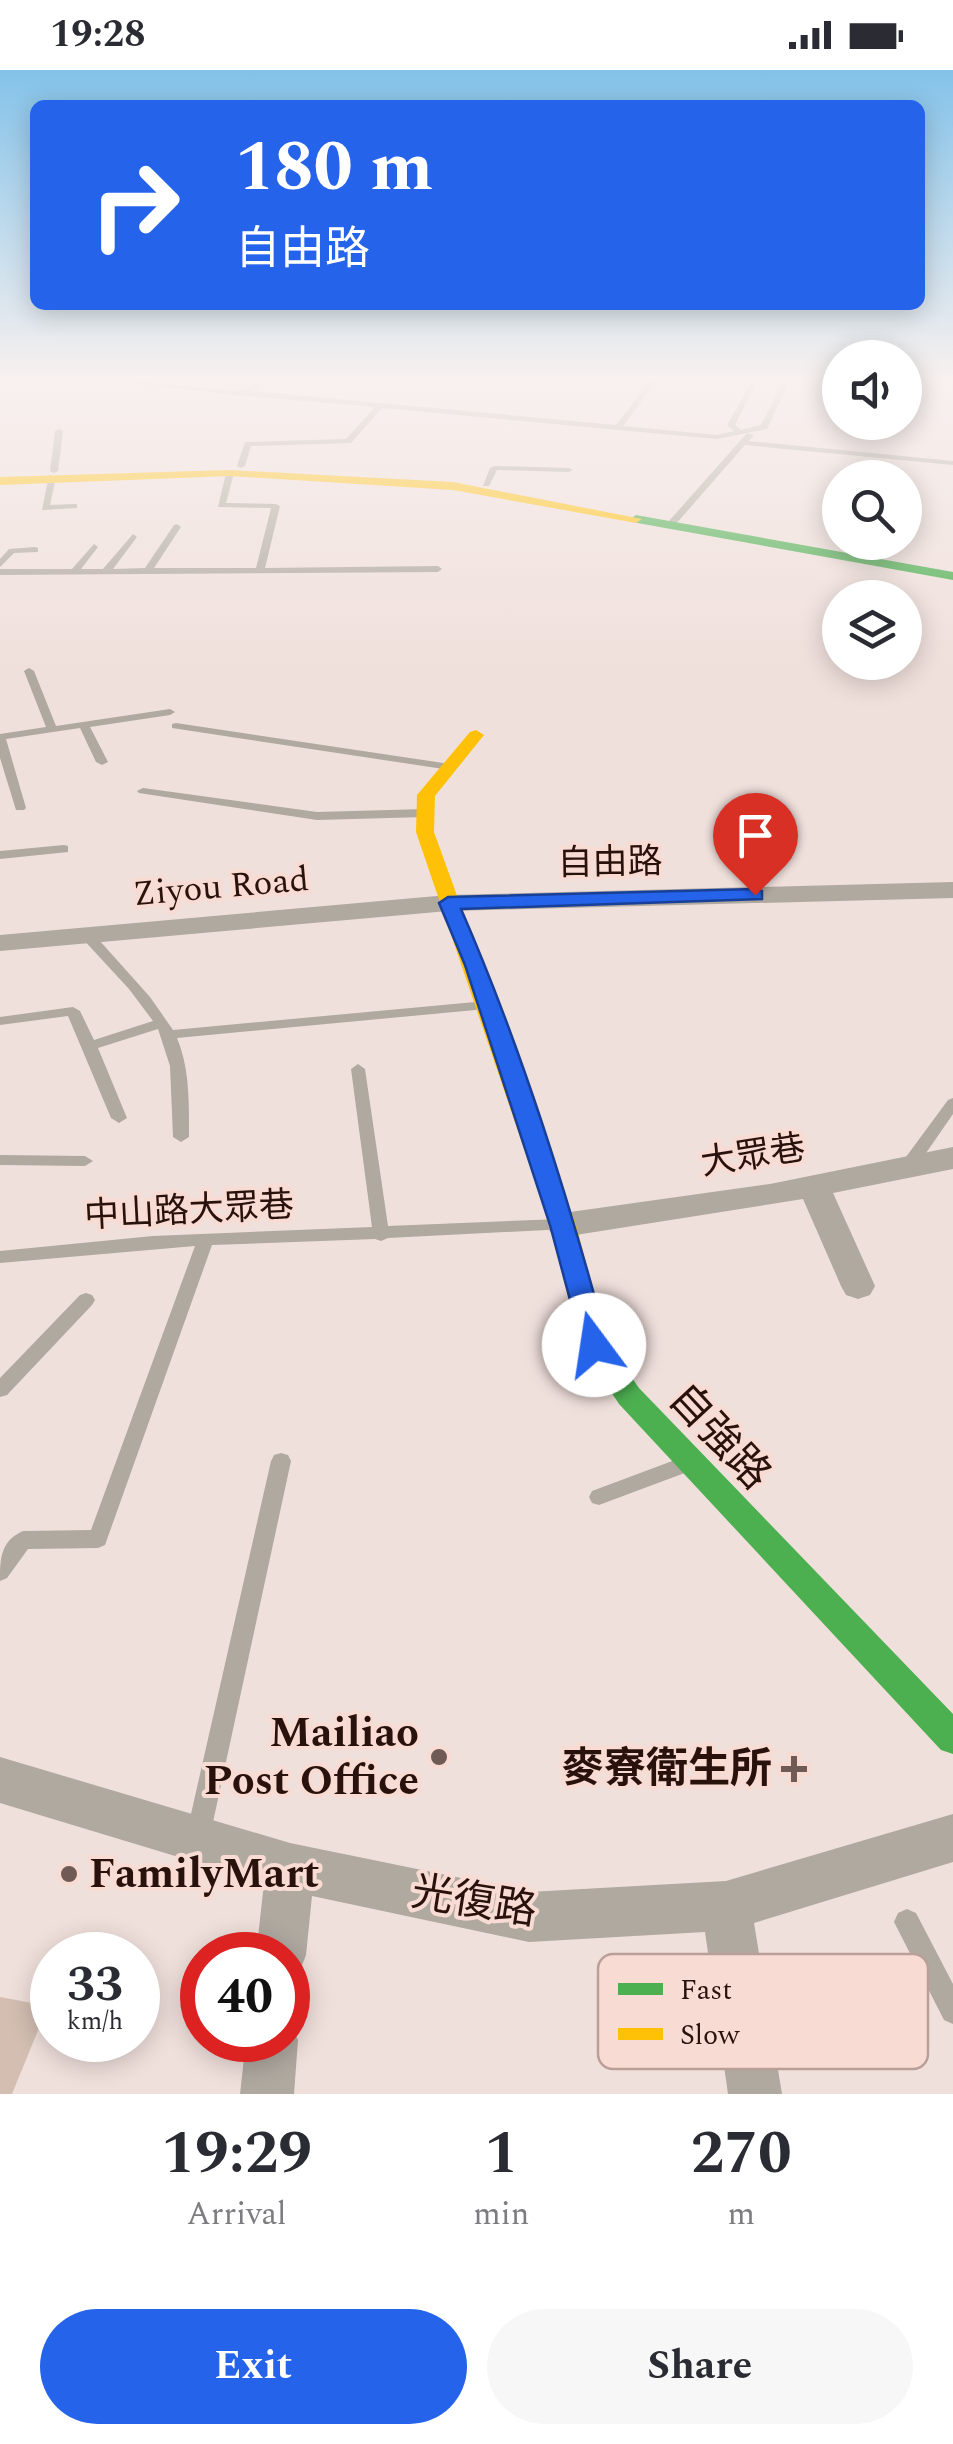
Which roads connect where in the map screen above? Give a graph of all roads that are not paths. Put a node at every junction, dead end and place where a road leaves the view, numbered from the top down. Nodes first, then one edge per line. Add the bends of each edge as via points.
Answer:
1 (47, 474) edge
2 (53, 474) edge
3 (234, 474) edge
4 (306, 474) edge
5 (327, 474) edge
6 (491, 474) edge
7 (717, 474) edge
8 (0, 478) edge
9 (486, 484) junction
10 (74, 506) dead end
11 (676, 520) junction
12 (178, 527) dead end
13 (134, 536) dead end
14 (94, 547) dead end
15 (34, 550) dead end
16 (0, 564) edge
17 (953, 568) edge
18 (438, 570) dead end
19 (148, 571) junction
20 (260, 571) junction
21 (0, 572) edge
22 (76, 572) junction
23 (106, 572) junction
24 (953, 576) edge
25 (29, 671) dead end
26 (170, 712) dead end
27 (83, 724) junction
28 (176, 726) dead end
29 (52, 729) junction
30 (476, 735) dead end
31 (0, 738) edge
32 (102, 762) dead end
33 (450, 766) junction
34 (144, 791) dead end
35 (20, 808) dead end
36 (425, 812) junction
37 (64, 849) dead end
38 (0, 855) edge
39 (953, 890) edge
40 (448, 903) junction
41 (86, 934) junction
42 (0, 942) edge
43 (488, 1005) junction
44 (0, 1022) edge
45 (162, 1030) junction
46 (90, 1046) junction
47 (358, 1069) dead end
48 (953, 1104) edge
49 (119, 1118) dead end
50 (182, 1137) dead end
51 (953, 1158) edge
52 (0, 1160) edge
53 (86, 1161) dead end
54 (909, 1165) junction
55 (814, 1187) junction
56 (563, 1225) junction
57 (381, 1235) junction
58 (206, 1240) junction
59 (0, 1257) edge
60 (858, 1286) dead end
61 (86, 1300) dead end
62 (0, 1390) edge
63 (282, 1461) dead end
64 (692, 1462) junction
65 (599, 1497) dead end
66 (0, 1572) edge
67 (953, 1738) edge
68 (0, 1780) edge
69 (953, 1838) edge
70 (197, 1840) junction
71 (290, 1866) junction
72 (726, 1906) junction
73 (907, 1922) dead end
74 (283, 1932) edge
75 (733, 1954) edge
76 (924, 1954) edge
77 (928, 1963) edge
78 (953, 2011) edge
79 (270, 2062) edge
80 (751, 2069) edge
81 (267, 2094) edge
82 (755, 2094) edge

1 - 8 main road
2 - 10 lane via 46,508
3 - 20 lane via 221,505 276,506
4 - 11 main road via 453,486
5 - 9 main road
6 - 9 lane
7 - 11 lane
9 - 11 main road
11 - 17 main road
11 - 24 main road
12 - 19 lane
13 - 23 lane
14 - 22 lane
15 - 16 lane via 12,552
18 - 20 lane
19 - 20 lane
19 - 23 lane
21 - 22 lane
22 - 23 lane
25 - 29 lane
26 - 27 lane
27 - 29 lane
27 - 32 lane
28 - 33 lane
29 - 31 lane
30 - 33 main road
31 - 35 lane
33 - 36 main road via 426,795
34 - 36 lane via 316,816
36 - 40 main road, 自強路
37 - 38 lane
39 - 40 street, 自由路
40 - 41 street, Ziyou Road
40 - 43 main road, 自強路
41 - 42 street, Ziyou Road
41 - 45 lane
43 - 45 lane
43 - 56 main road, 自強路
44 - 46 lane via 74,1011
45 - 46 lane
45 - 50 lane via 172,1044
46 - 49 lane
47 - 57 lane
48 - 54 lane
51 - 54 street, 大眾巷
52 - 53 lane
54 - 55 street, 大眾巷
55 - 56 street, 大眾巷
55 - 60 street
56 - 57 lane, 中山路大眾巷
56 - 64 main road, 自強路 via 594,1345 629,1396
57 - 58 lane, 中山路大眾巷
58 - 59 lane, 中山路大眾巷
58 - 66 lane via 98,1539 24,1540
61 - 62 lane
63 - 70 lane
64 - 65 lane
64 - 67 main road, 自強路
68 - 70 street, 光復路
69 - 72 street, 光復路
70 - 71 street, 光復路
71 - 72 street, 光復路 via 529,1917
71 - 74 street
72 - 75 street
73 - 76 lane
77 - 78 lane
79 - 81 street
80 - 82 street

